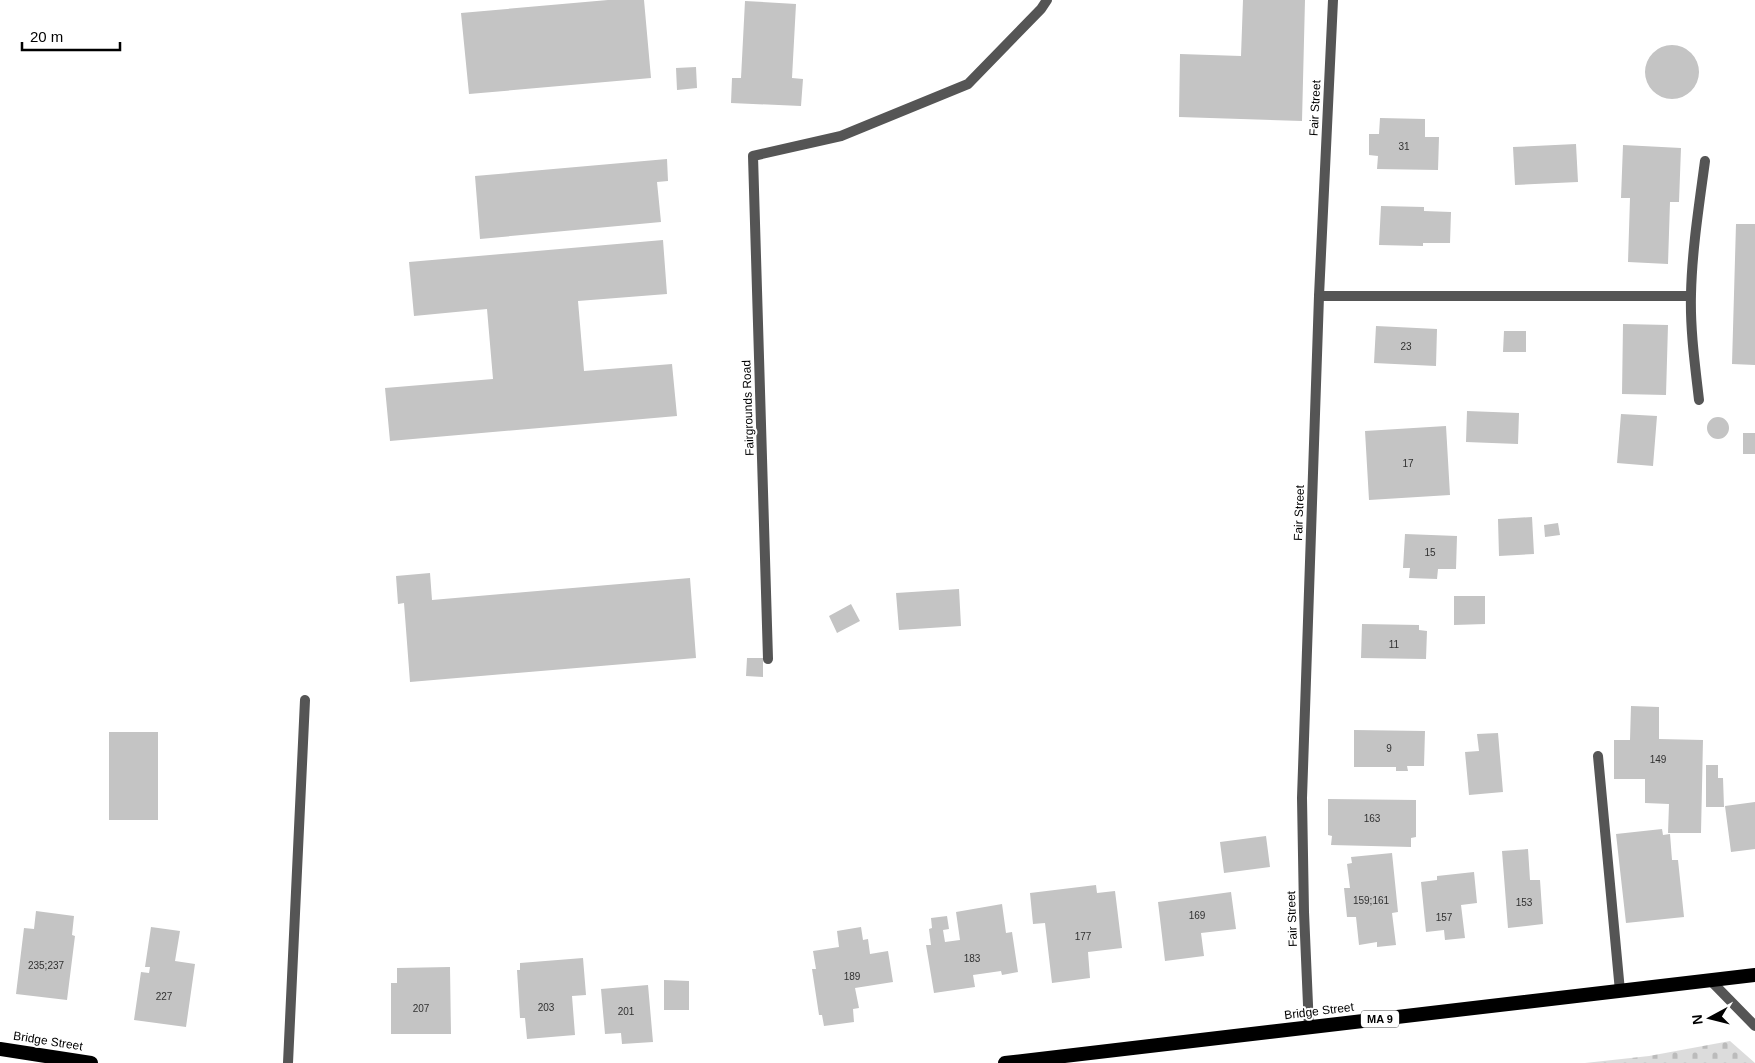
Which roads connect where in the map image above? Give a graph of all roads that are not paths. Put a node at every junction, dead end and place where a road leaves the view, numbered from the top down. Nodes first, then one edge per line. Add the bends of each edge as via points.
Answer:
1 (1047, 0) edge
2 (1333, 0) edge
3 (1705, 162) dead end
4 (1319, 296) junction
5 (1691, 296) junction
6 (1699, 400) dead end
7 (768, 659) dead end
8 (305, 700) dead end
9 (1598, 756) dead end
10 (1755, 975) edge
11 (1711, 981) junction
12 (1620, 992) junction
13 (1755, 1026) edge
14 (1309, 1028) junction
15 (0, 1048) edge
16 (59, 1061) edge
17 (91, 1063) edge
18 (288, 1063) edge
19 (1005, 1063) edge

1 - 7 street, Fairgrounds Road via 968,84 841,136 753,156
2 - 4 street, Fair Street
3 - 5 street via 1693,251
4 - 5 street
4 - 14 street, Fair Street via 1302,798
5 - 6 street
8 - 18 street
9 - 12 street
10 - 11 highway, Bridge Street / MA 9
11 - 12 highway, Bridge Street / MA 9
11 - 13 street
12 - 14 highway, Bridge Street / MA 9
14 - 19 highway, Bridge Street / MA 9
15 - 16 highway, Bridge Street
16 - 17 highway, Bridge Street

